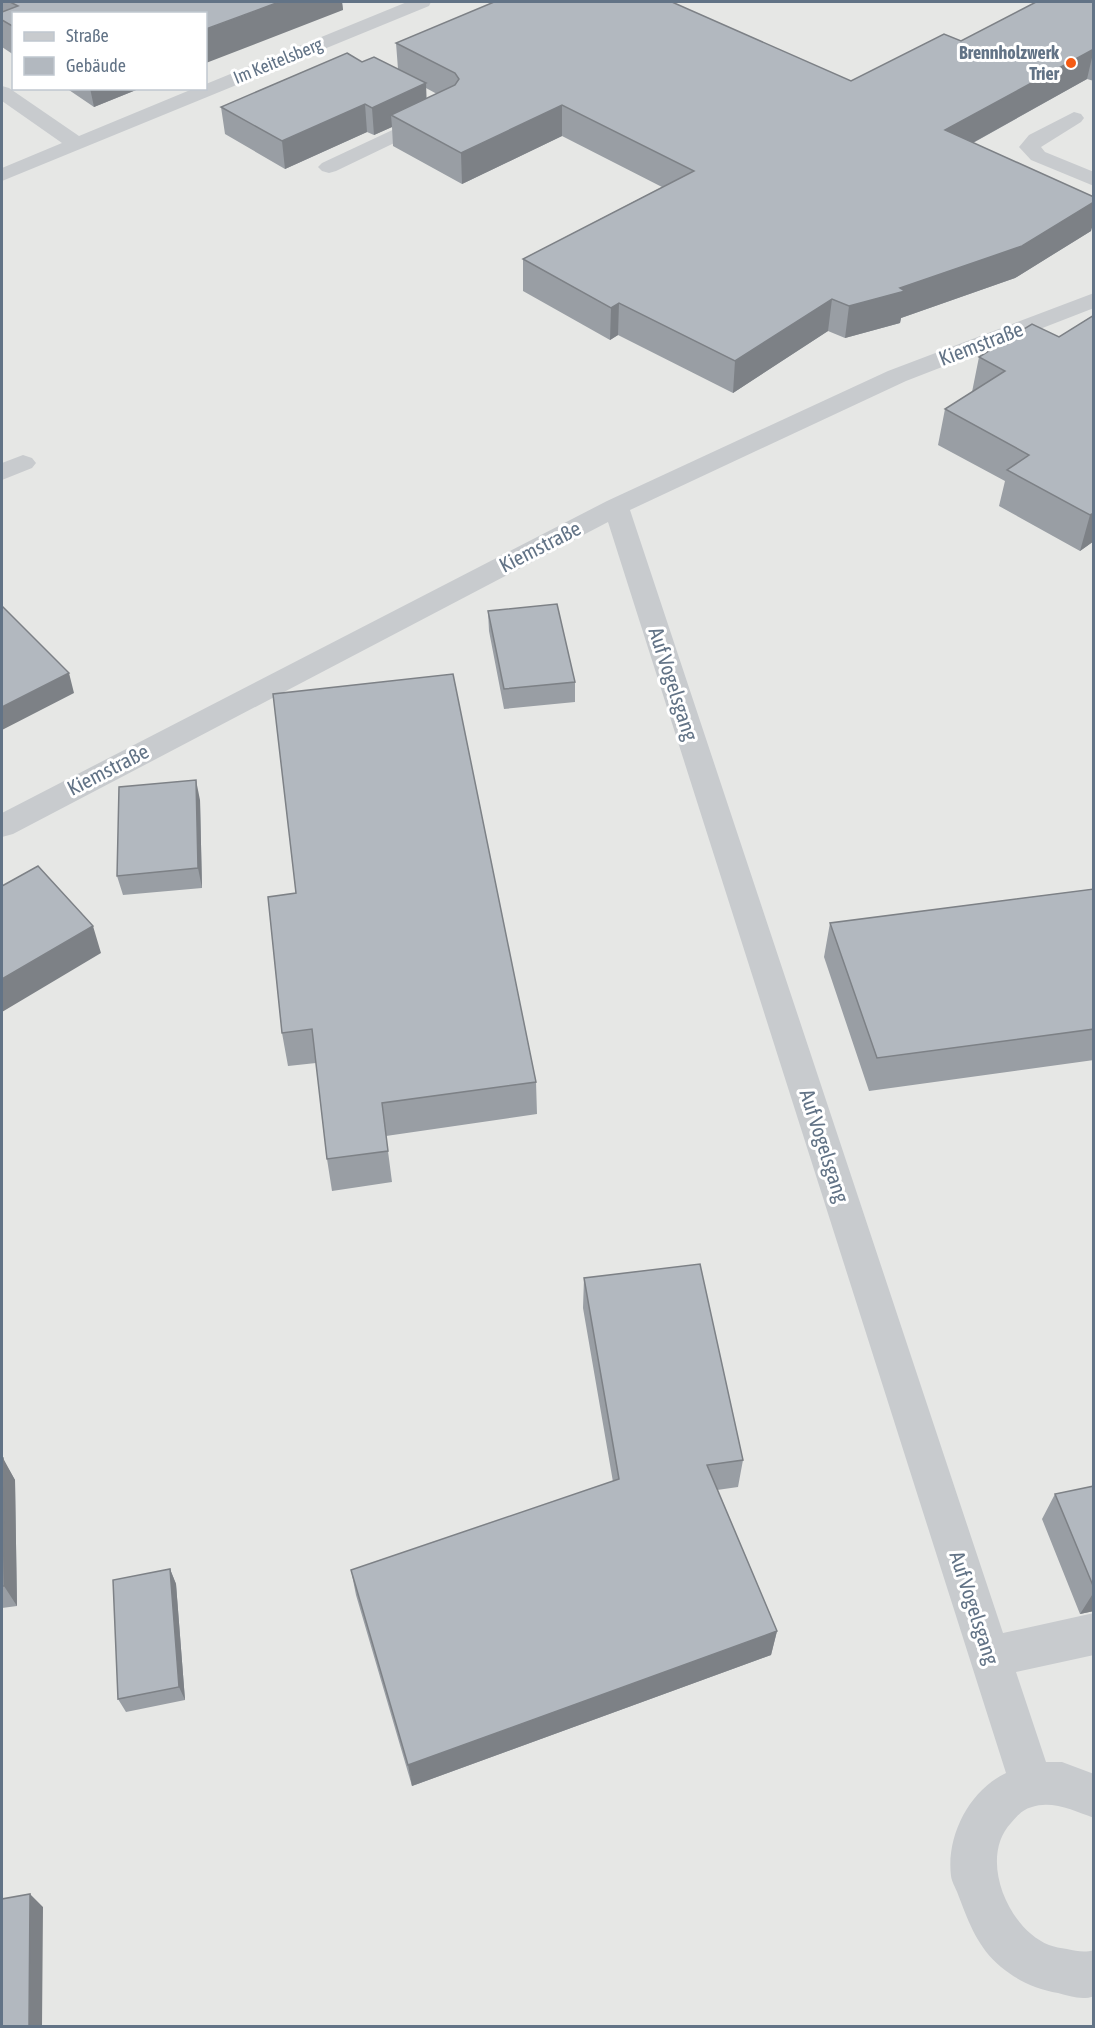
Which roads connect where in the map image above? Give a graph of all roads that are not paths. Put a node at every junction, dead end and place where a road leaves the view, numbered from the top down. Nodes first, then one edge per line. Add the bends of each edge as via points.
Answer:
1 (422, 2) edge
2 (320, 44) junction
3 (339, 54) edge
4 (2, 92) edge
5 (428, 100) edge
6 (1074, 118) dead end
7 (77, 144) junction
8 (329, 167) dead end
9 (2, 175) edge
10 (1094, 180) edge
11 (1094, 300) edge
12 (616, 507) junction
13 (2, 826) edge
14 (1094, 1634) edge
15 (990, 1657) junction
16 (1031, 1784) junction
17 (1094, 1796) edge
18 (1094, 1973) edge

1 - 2 street, Im Keitelsberg
2 - 3 street
2 - 7 street, Im Keitelsberg
4 - 7 street
5 - 8 street via 448,110
6 - 10 street via 1029,147 1038,156
7 - 9 street, Im Keitelsberg
11 - 12 street, Kiemstraße via 897,376
12 - 13 street, Kiemstraße
12 - 15 street, Auf Vogelsgang
14 - 15 street
15 - 16 street, Auf Vogelsgang
16 - 17 street via 1062,1784
16 - 18 street via 1006,1796 986,1817 975,1843 974,1876 992,1923 1016,1950 1039,1966 1086,1976

